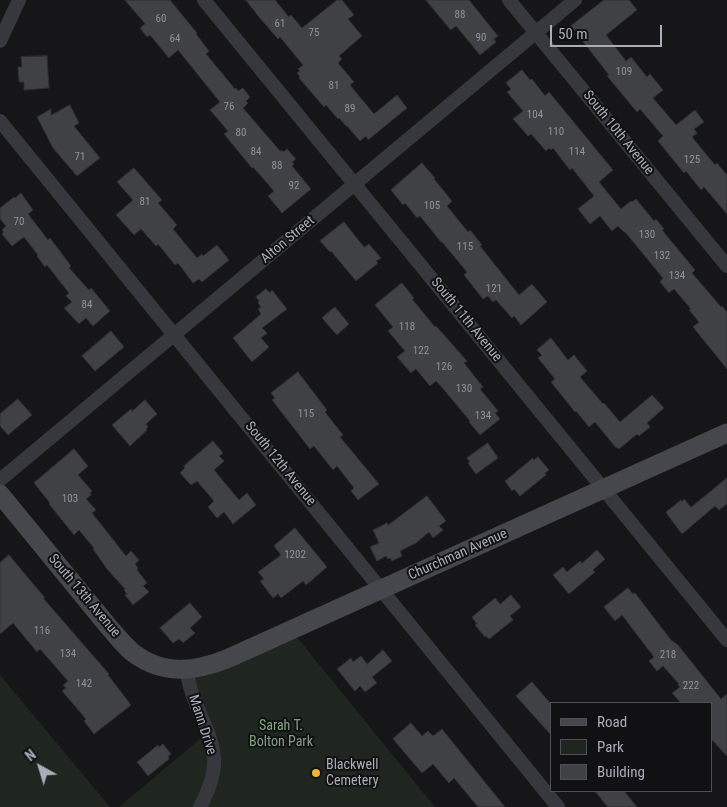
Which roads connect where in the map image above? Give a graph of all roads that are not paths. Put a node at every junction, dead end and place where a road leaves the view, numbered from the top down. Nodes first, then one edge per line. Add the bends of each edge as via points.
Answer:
1 (19, 0) edge
2 (204, 0) edge
3 (509, 0) edge
4 (575, 0) edge
5 (536, 32) junction
6 (0, 41) edge
7 (0, 121) edge
8 (355, 185) junction
9 (727, 266) edge
10 (175, 334) junction
11 (727, 433) edge
12 (0, 480) edge
13 (604, 489) junction
14 (0, 494) edge
15 (382, 589) junction
16 (727, 640) edge
17 (186, 670) junction
18 (200, 807) edge
19 (558, 807) edge

1 - 6 street
2 - 8 street, South 11th Avenue
3 - 5 street, South 10th Avenue
4 - 5 street, Alton Street
5 - 8 street, Alton Street
5 - 9 street, South 10th Avenue
7 - 10 street, South 12th Avenue
8 - 10 street, Alton Street
8 - 13 street, South 11th Avenue
10 - 12 street, Alton Street
10 - 15 street, South 12th Avenue
11 - 13 street, Churchman Avenue
13 - 15 street, Churchman Avenue
13 - 16 street, South 11th Avenue
14 - 17 street, South 13th Avenue via 125,644 158,666
15 - 17 street, Churchman Avenue via 220,662
15 - 19 street, South 12th Avenue
17 - 18 street, Mann Drive via 192,695 211,741 214,760 212,778

